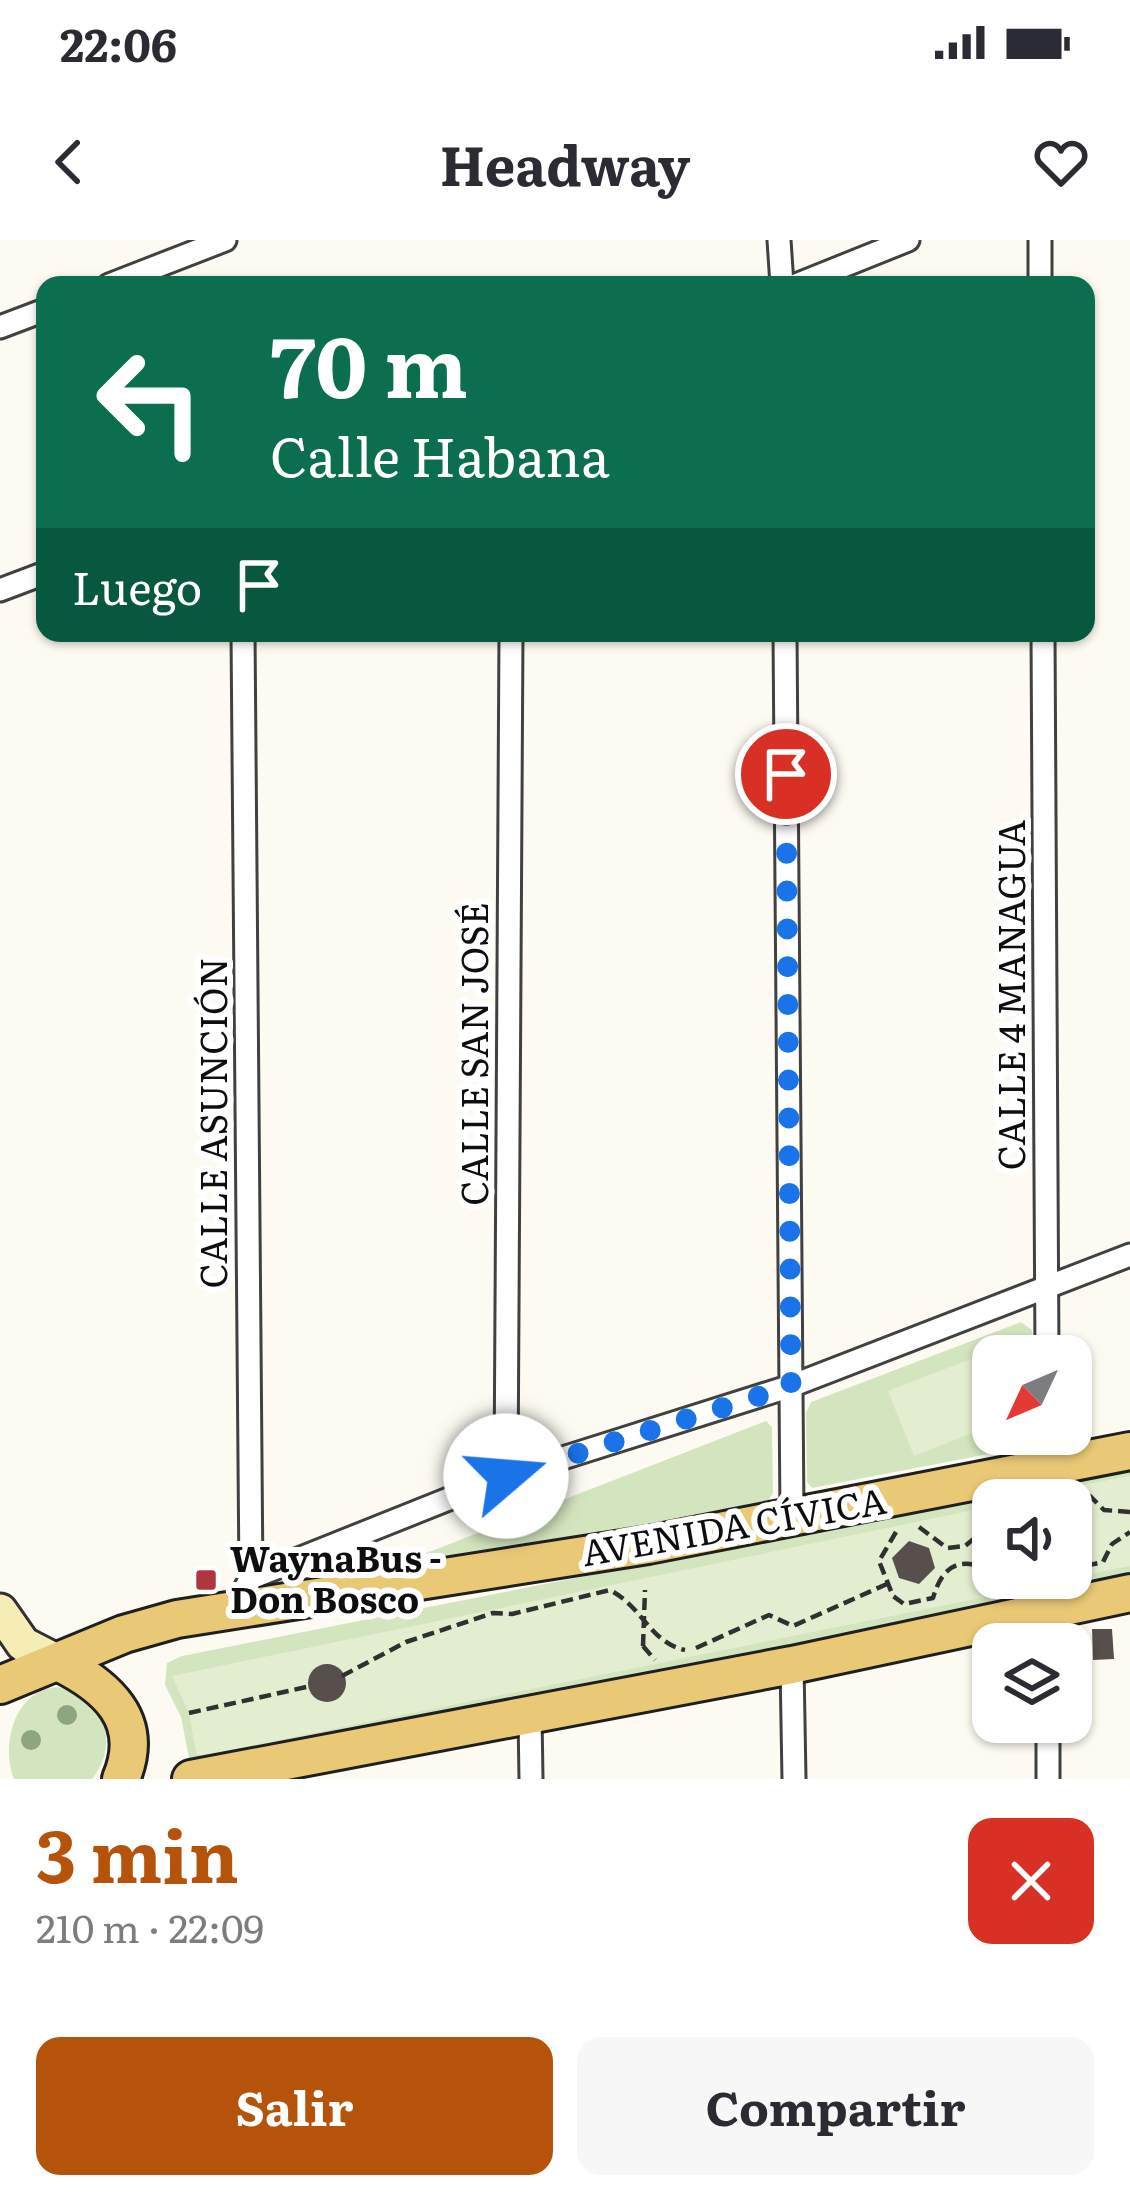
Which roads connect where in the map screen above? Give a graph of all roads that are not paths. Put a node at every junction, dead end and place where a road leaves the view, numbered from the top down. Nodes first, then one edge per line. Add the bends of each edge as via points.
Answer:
1 (225, 240) edge
2 (779, 240) edge
3 (908, 240) edge
4 (1040, 240) edge
5 (132, 276) edge
6 (781, 276) edge
7 (818, 276) edge
8 (1040, 276) edge
9 (36, 313) edge
10 (0, 327) edge
11 (36, 576) edge
12 (0, 590) edge
13 (244, 642) edge
14 (511, 642) edge
15 (785, 642) edge
16 (1043, 642) edge
17 (1130, 1256) edge
18 (1048, 1290) junction
19 (1047, 1335) edge
20 (791, 1386) junction
21 (1092, 1451) edge
22 (1130, 1451) edge
23 (1030, 1455) edge
24 (506, 1476) junction
25 (792, 1516) junction
26 (242, 1593) junction
27 (1130, 1593) edge
28 (0, 1611) edge
29 (1059, 1623) edge
30 (972, 1639) edge
31 (58, 1661) junction
32 (792, 1665) junction
33 (0, 1685) edge
34 (530, 1716) junction
35 (1048, 1743) edge
36 (250, 1773) edge
37 (121, 1779) edge
38 (191, 1779) edge
39 (531, 1779) edge
40 (794, 1779) edge
41 (1048, 1779) edge

1 - 5 street
2 - 6 street
3 - 7 street
4 - 8 street
9 - 10 street
11 - 12 street
13 - 26 street, CALLE ASUNCIÓN
14 - 24 street, CALLE SAN JOSÉ
15 - 20 street
16 - 18 street, CALLE 4 MANAGUA
17 - 18 street
18 - 19 street, CALLE 4 MANAGUA
18 - 20 street
20 - 24 street
20 - 25 street
21 - 22 main road, AVENIDA CÍVICA
23 - 25 main road, AVENIDA CÍVICA
24 - 26 street
25 - 26 main road, AVENIDA CÍVICA via 648,1545
26 - 31 main road, AVENIDA CÍVICA
27 - 29 main road
28 - 31 main road via 23,1644
30 - 32 main road
31 - 33 main road, AVENIDA CÍVICA
31 - 37 main road via 106,1688 122,1709 129,1735
32 - 34 main road
32 - 40 street
34 - 36 main road
34 - 39 street
35 - 41 street
36 - 38 main road

